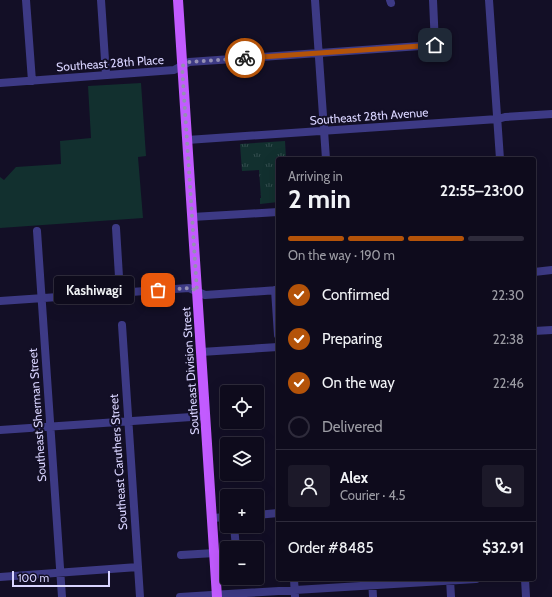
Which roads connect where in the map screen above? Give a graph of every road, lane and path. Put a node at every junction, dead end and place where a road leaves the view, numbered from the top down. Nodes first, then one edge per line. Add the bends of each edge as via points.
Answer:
1 (26, 0) edge
2 (100, 0) edge
3 (178, 0) edge
4 (315, 0) edge
5 (433, 0) edge
6 (489, 0) edge
7 (319, 53) junction
8 (182, 66) junction
9 (106, 75) junction
10 (32, 81) junction
11 (0, 83) edge
12 (552, 114) edge
13 (498, 119) junction
14 (324, 130) junction
15 (187, 140) junction
16 (326, 157) edge
17 (500, 157) edge
18 (276, 212) edge
19 (192, 217) junction
20 (116, 228) dead end
21 (37, 231) dead end
22 (552, 270) edge
23 (536, 272) edge
24 (276, 290) edge
25 (197, 291) junction
26 (120, 293) junction
27 (42, 298) junction
28 (0, 301) edge
29 (122, 325) dead end
30 (552, 330) edge
31 (536, 331) edge
32 (276, 347) edge
33 (201, 352) junction
34 (206, 416) junction
35 (127, 421) junction
36 (50, 426) junction
37 (0, 430) edge
38 (276, 513) edge
39 (264, 514) edge
40 (220, 517) edge
41 (212, 518) junction
42 (215, 553) junction
43 (181, 555) dead end
44 (138, 567) junction
45 (60, 572) junction
46 (0, 577) edge
47 (294, 581) edge
48 (411, 581) edge
49 (450, 581) edge
50 (524, 581) edge
51 (372, 582) edge
52 (295, 593) edge
53 (217, 596) edge
54 (62, 597) edge
55 (140, 597) edge
56 (180, 597) edge
57 (373, 597) edge
58 (451, 597) edge
59 (526, 597) edge

1 - 10 street
2 - 9 street
3 - 8 main road, Southeast Division Street
4 - 7 street
5 - 7 street, Southeast 28th Place via 435,45
6 - 13 street
7 - 8 street, Southeast 28th Place via 189,62
7 - 14 street
8 - 9 street, Southeast 28th Place via 174,70
8 - 15 main road, Southeast Division Street
9 - 10 street, Southeast 28th Place
10 - 11 street, Southeast 28th Place
12 - 13 street, Southeast 28th Avenue
13 - 14 street, Southeast 28th Avenue
13 - 17 street
14 - 15 street, Southeast 28th Avenue
14 - 16 street
15 - 19 main road, Southeast Division Street
18 - 19 street
19 - 25 main road, Southeast Division Street
20 - 26 street
21 - 27 street, Southeast Sherman Street
22 - 23 street
24 - 25 street via 205,294
25 - 26 street via 190,288
25 - 33 main road, Southeast Division Street
26 - 27 street
27 - 28 street
27 - 36 street, Southeast Sherman Street
29 - 35 street, Southeast Caruthers Street
30 - 31 street
32 - 33 street
33 - 34 main road, Southeast Division Street
34 - 35 street
34 - 41 main road, Southeast Division Street
35 - 36 street
35 - 44 street, Southeast Caruthers Street
36 - 37 street
36 - 45 street, Southeast Sherman Street
38 - 39 street
40 - 41 street
41 - 42 main road, Southeast Division Street
42 - 43 street
42 - 53 main road, Southeast Division Street
44 - 45 street
44 - 55 street, Southeast Caruthers Street
45 - 46 street
45 - 54 street, Southeast Sherman Street
47 - 52 street
48 - 51 street
49 - 58 street
50 - 59 street
51 - 52 street
51 - 57 street
52 - 53 street
53 - 56 street

